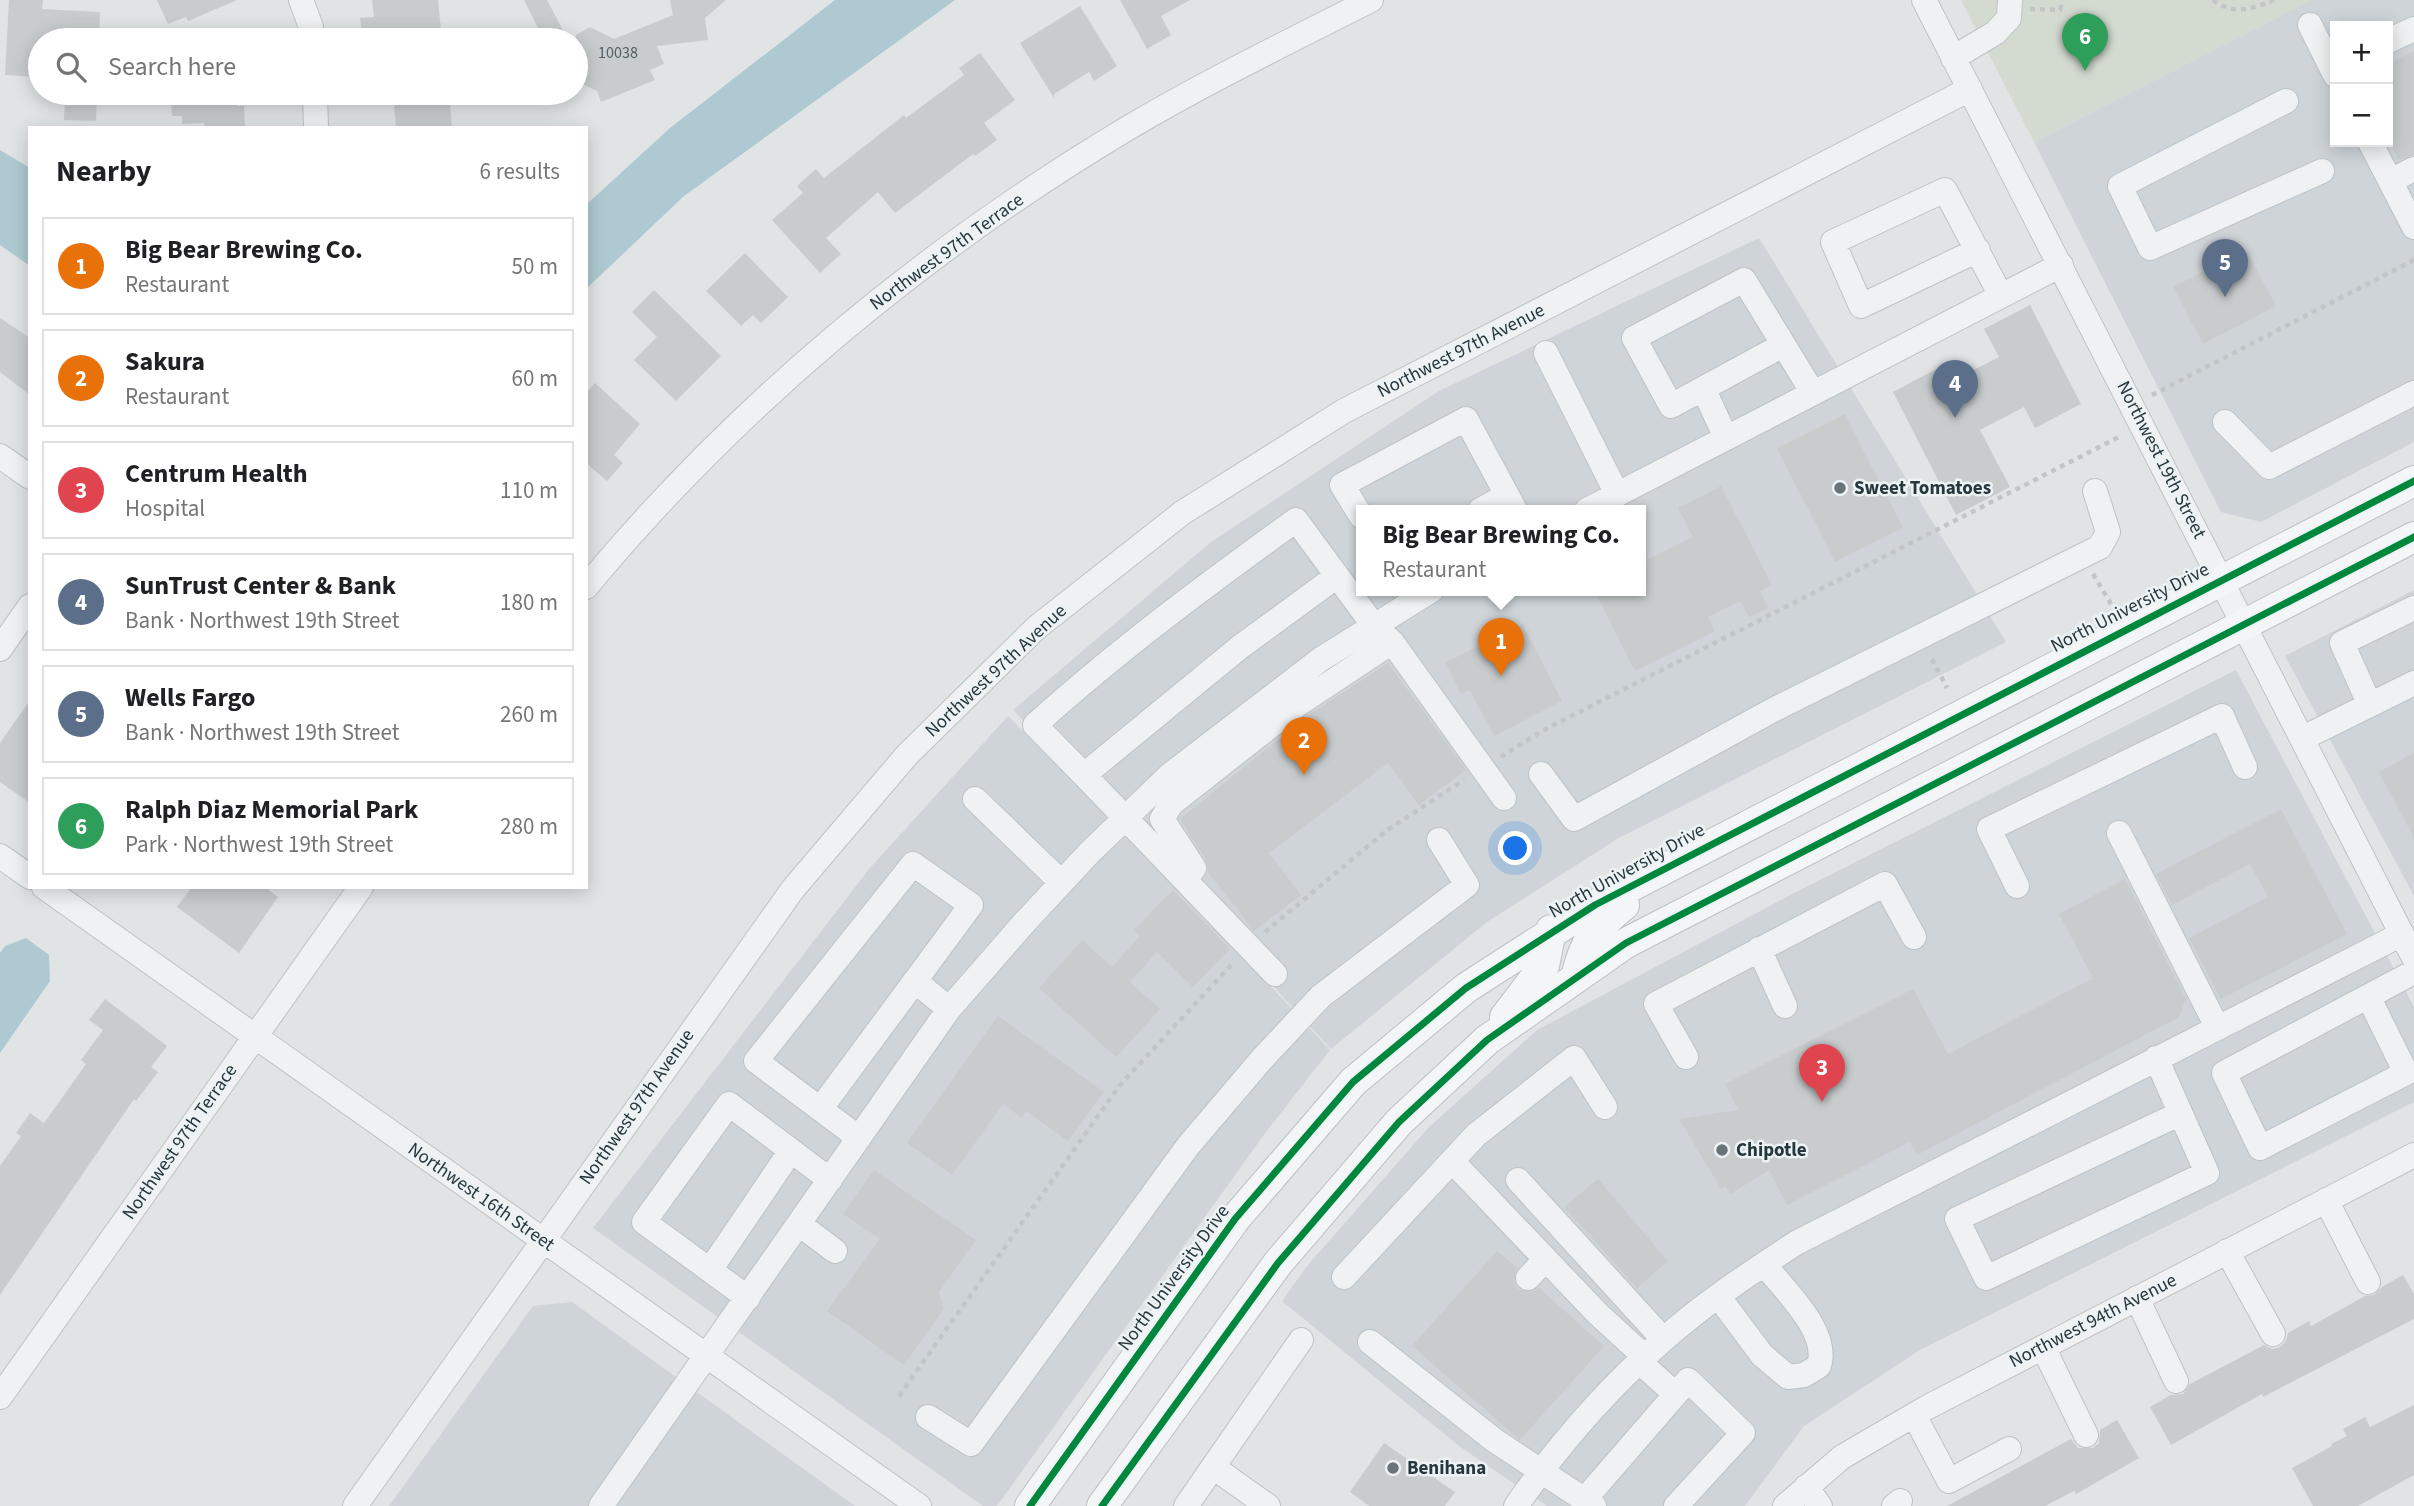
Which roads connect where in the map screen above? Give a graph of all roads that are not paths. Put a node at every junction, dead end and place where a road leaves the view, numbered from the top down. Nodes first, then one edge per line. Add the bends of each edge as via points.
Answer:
1 (301, 0) edge
2 (1371, 0) edge
3 (1924, 0) edge
4 (2011, 4) edge
5 (2310, 25) dead end
6 (311, 28) edge
7 (2414, 29) edge
8 (2393, 39) edge
9 (1953, 58) junction
10 (2330, 62) edge
11 (1970, 89) junction
12 (2286, 101) dead end
13 (315, 105) edge
14 (316, 126) edge
15 (2373, 147) edge
16 (2414, 169) edge
17 (2322, 171) dead end
18 (2390, 181) junction
19 (2413, 224) edge
20 (1978, 250) junction
21 (2061, 265) junction
22 (2001, 296) junction
23 (1783, 345) junction
24 (1546, 353) dead end
25 (1704, 390) junction
26 (1813, 393) junction
27 (2414, 393) edge
28 (2225, 422) dead end
29 (1726, 438) junction
30 (0, 456) edge
31 (28, 476) edge
32 (2414, 481) edge
33 (2095, 491) dead end
34 (1617, 494) junction
35 (1511, 503) edge
36 (1596, 505) edge
37 (1356, 508) edge
38 (2414, 537) edge
39 (1337, 576) junction
40 (2222, 578) junction
41 (588, 585) edge
42 (1426, 596) edge
43 (2414, 608) edge
44 (28, 609) edge
45 (2245, 623) junction
46 (1383, 634) junction
47 (0, 649) edge
48 (2414, 683) edge
49 (2369, 704) junction
50 (2303, 738) junction
51 (2245, 767) dead end
52 (1541, 774) dead end
53 (1084, 775) junction
54 (1504, 798) dead end
55 (975, 799) dead end
56 (1125, 818) junction
57 (2119, 833) dead end
58 (1439, 840) dead end
59 (0, 856) edge
60 (1676, 862) junction
61 (1190, 874) junction
62 (28, 876) edge
63 (1062, 882) junction
64 (2017, 886) dead end
65 (47, 889) edge
66 (360, 889) edge
67 (1551, 930) junction
68 (2402, 934) junction
69 (1914, 937) dead end
70 (1759, 949) junction
71 (2414, 958) edge
72 (2414, 972) edge
73 (1275, 974) dead end
74 (1576, 978) junction
75 (915, 981) junction
76 (2369, 998) junction
77 (1785, 1006) dead end
78 (949, 1009) junction
79 (2217, 1027) junction
80 (254, 1037) junction
81 (1487, 1040) junction
82 (1686, 1057) dead end
83 (2156, 1058) junction
84 (1605, 1107) dead end
85 (821, 1108) junction
86 (2179, 1114) junction
87 (859, 1138) junction
88 (790, 1152) junction
89 (2412, 1160) edge
90 (1451, 1161) junction
91 (830, 1180) junction
92 (1518, 1180) dead end
93 (2326, 1200) junction
94 (799, 1224) junction
95 (543, 1240) junction
96 (835, 1251) dead end
97 (2227, 1251) junction
98 (1545, 1260) junction
99 (1764, 1264) junction
100 (710, 1270) junction
101 (1343, 1277) dead end
102 (1528, 1278) dead end
103 (2368, 1282) dead end
104 (1718, 1296) junction
105 (748, 1298) junction
106 (2137, 1298) junction
107 (2273, 1334) dead end
108 (1663, 1339) junction
109 (1301, 1340) dead end
110 (1370, 1342) dead end
111 (2043, 1347) junction
112 (707, 1356) junction
113 (1642, 1360) junction
114 (2176, 1381) dead end
115 (1675, 1394) junction
116 (0, 1397) edge
117 (1914, 1415) junction
118 (928, 1417) dead end
119 (1087, 1426) junction
120 (2086, 1435) dead end
121 (2010, 1450) dead end
122 (1213, 1467) junction
123 (1541, 1470) junction
124 (1813, 1497) edge
125 (1589, 1503) edge
126 (355, 1506) edge
127 (601, 1506) edge
128 (919, 1506) edge
129 (1030, 1506) edge
130 (1049, 1506) edge
131 (1102, 1506) edge
132 (1186, 1506) edge
133 (1268, 1506) edge
134 (1516, 1506) edge
135 (1676, 1506) edge
136 (1785, 1506) edge

1 - 6 street
2 - 41 street, Northwest 97th Terrace via 1128,128 960,238 804,360 643,518
3 - 9 street, Northwest 19th Street
4 - 9 street via 2009,18 1995,33
5 - 10 street
7 - 8 street
9 - 11 street, Northwest 19th Street
11 - 21 street, Northwest 19th Street
11 - 95 street, Northwest 97th Avenue via 1344,411 1182,513 1037,628 907,755 793,890
12 - 17 street via 2120,186 2150,247
13 - 14 street
15 - 18 street
16 - 18 street
18 - 19 street
20 - 20 street via 1945,190 1833,242 1861,306
20 - 22 street
21 - 22 street
21 - 40 street, Northwest 19th Street
22 - 26 street
23 - 25 street
23 - 25 street via 1744,280 1634,338 1671,406
23 - 26 street
24 - 34 street
25 - 29 street
26 - 29 street
27 - 28 street via 2269,467
29 - 34 street
30 - 31 street
32 - 40 main road, North University Drive
33 - 52 street via 2108,532 2100,547 1773,710 1574,819
34 - 36 street
35 - 37 street via 1466,419 1342,485
38 - 45 main road
39 - 46 street
39 - 53 street via 1240,647
39 - 53 street via 1296,520 1131,642 1035,725
40 - 45 street, Northwest 19th Street
40 - 60 main road, North University Drive
42 - 46 street
43 - 49 street via 2342,643
44 - 47 street
45 - 50 street, Northwest 19th Street
45 - 74 main road via 1626,943
46 - 54 street
46 - 56 street via 1321,659 1171,774
46 - 61 street via 1171,804 1162,819
48 - 49 street
49 - 50 street
50 - 68 street, Northwest 19th Street
51 - 64 street via 2222,716 1989,830
53 - 56 street
55 - 63 street
56 - 61 street
56 - 63 street
57 - 79 street
58 - 118 street via 1467,885 1321,996 1262,1059 1188,1146 971,1444
59 - 62 street
60 - 67 main road, North University Drive
60 - 74 main road via 1594,929 1581,952
61 - 73 street via 1225,924
63 - 78 street
65 - 80 street, Northwest 16th Street
66 - 80 street, Northwest 97th Terrace
67 - 81 main road via 1544,966
67 - 119 main road, North University Drive via 1466,988 1353,1082 1235,1219
68 - 71 street, Northwest 19th Street
68 - 79 street
69 - 70 street via 1885,884
70 - 77 street
70 - 82 street via 1656,1004
72 - 76 street
74 - 81 main road
75 - 78 street
75 - 85 street
75 - 85 street via 971,905 913,864 756,1061
76 - 76 street via 2224,1073 2260,1148 2406,1073
78 - 87 street
79 - 83 street
80 - 95 street, Northwest 16th Street
80 - 116 street, Northwest 97th Terrace
81 - 131 main road via 1399,1122 1278,1263
83 - 86 street
83 - 99 street via 1796,1242
84 - 90 street via 1574,1058 1476,1135
85 - 87 street
86 - 86 street via 2207,1173 1986,1278 1957,1219
87 - 91 street
88 - 91 street
88 - 100 street
88 - 100 street via 729,1104 644,1222
89 - 93 street, Northwest 94th Avenue
90 - 98 street via 1494,1201
90 - 101 street
91 - 94 street
92 - 108 street
93 - 97 street, Northwest 94th Avenue
93 - 103 street
94 - 96 street
94 - 105 street
95 - 112 street, Northwest 16th Street
95 - 126 street, Northwest 97th Avenue
97 - 106 street, Northwest 94th Avenue
97 - 107 street
98 - 102 street
98 - 113 street via 1592,1321
99 - 104 street
99 - 104 street via 1810,1324 1823,1354 1819,1366 1788,1377 1762,1355
100 - 105 street
104 - 108 street
105 - 112 street
106 - 111 street, Northwest 94th Avenue
106 - 114 street
108 - 113 street
109 - 122 street
110 - 123 street via 1475,1426
111 - 117 street, Northwest 94th Avenue
111 - 120 street
112 - 127 street
112 - 128 street, Northwest 16th Street
113 - 115 street
113 - 123 street
115 - 125 street
115 - 135 street via 1688,1380 1743,1433
117 - 121 street via 1949,1481
117 - 124 street, Northwest 94th Avenue via 1842,1457
119 - 129 main road, North University Drive
119 - 130 main road
122 - 132 street
122 - 133 street
123 - 125 street
123 - 134 street
124 - 136 street, Northwest 94th Avenue

